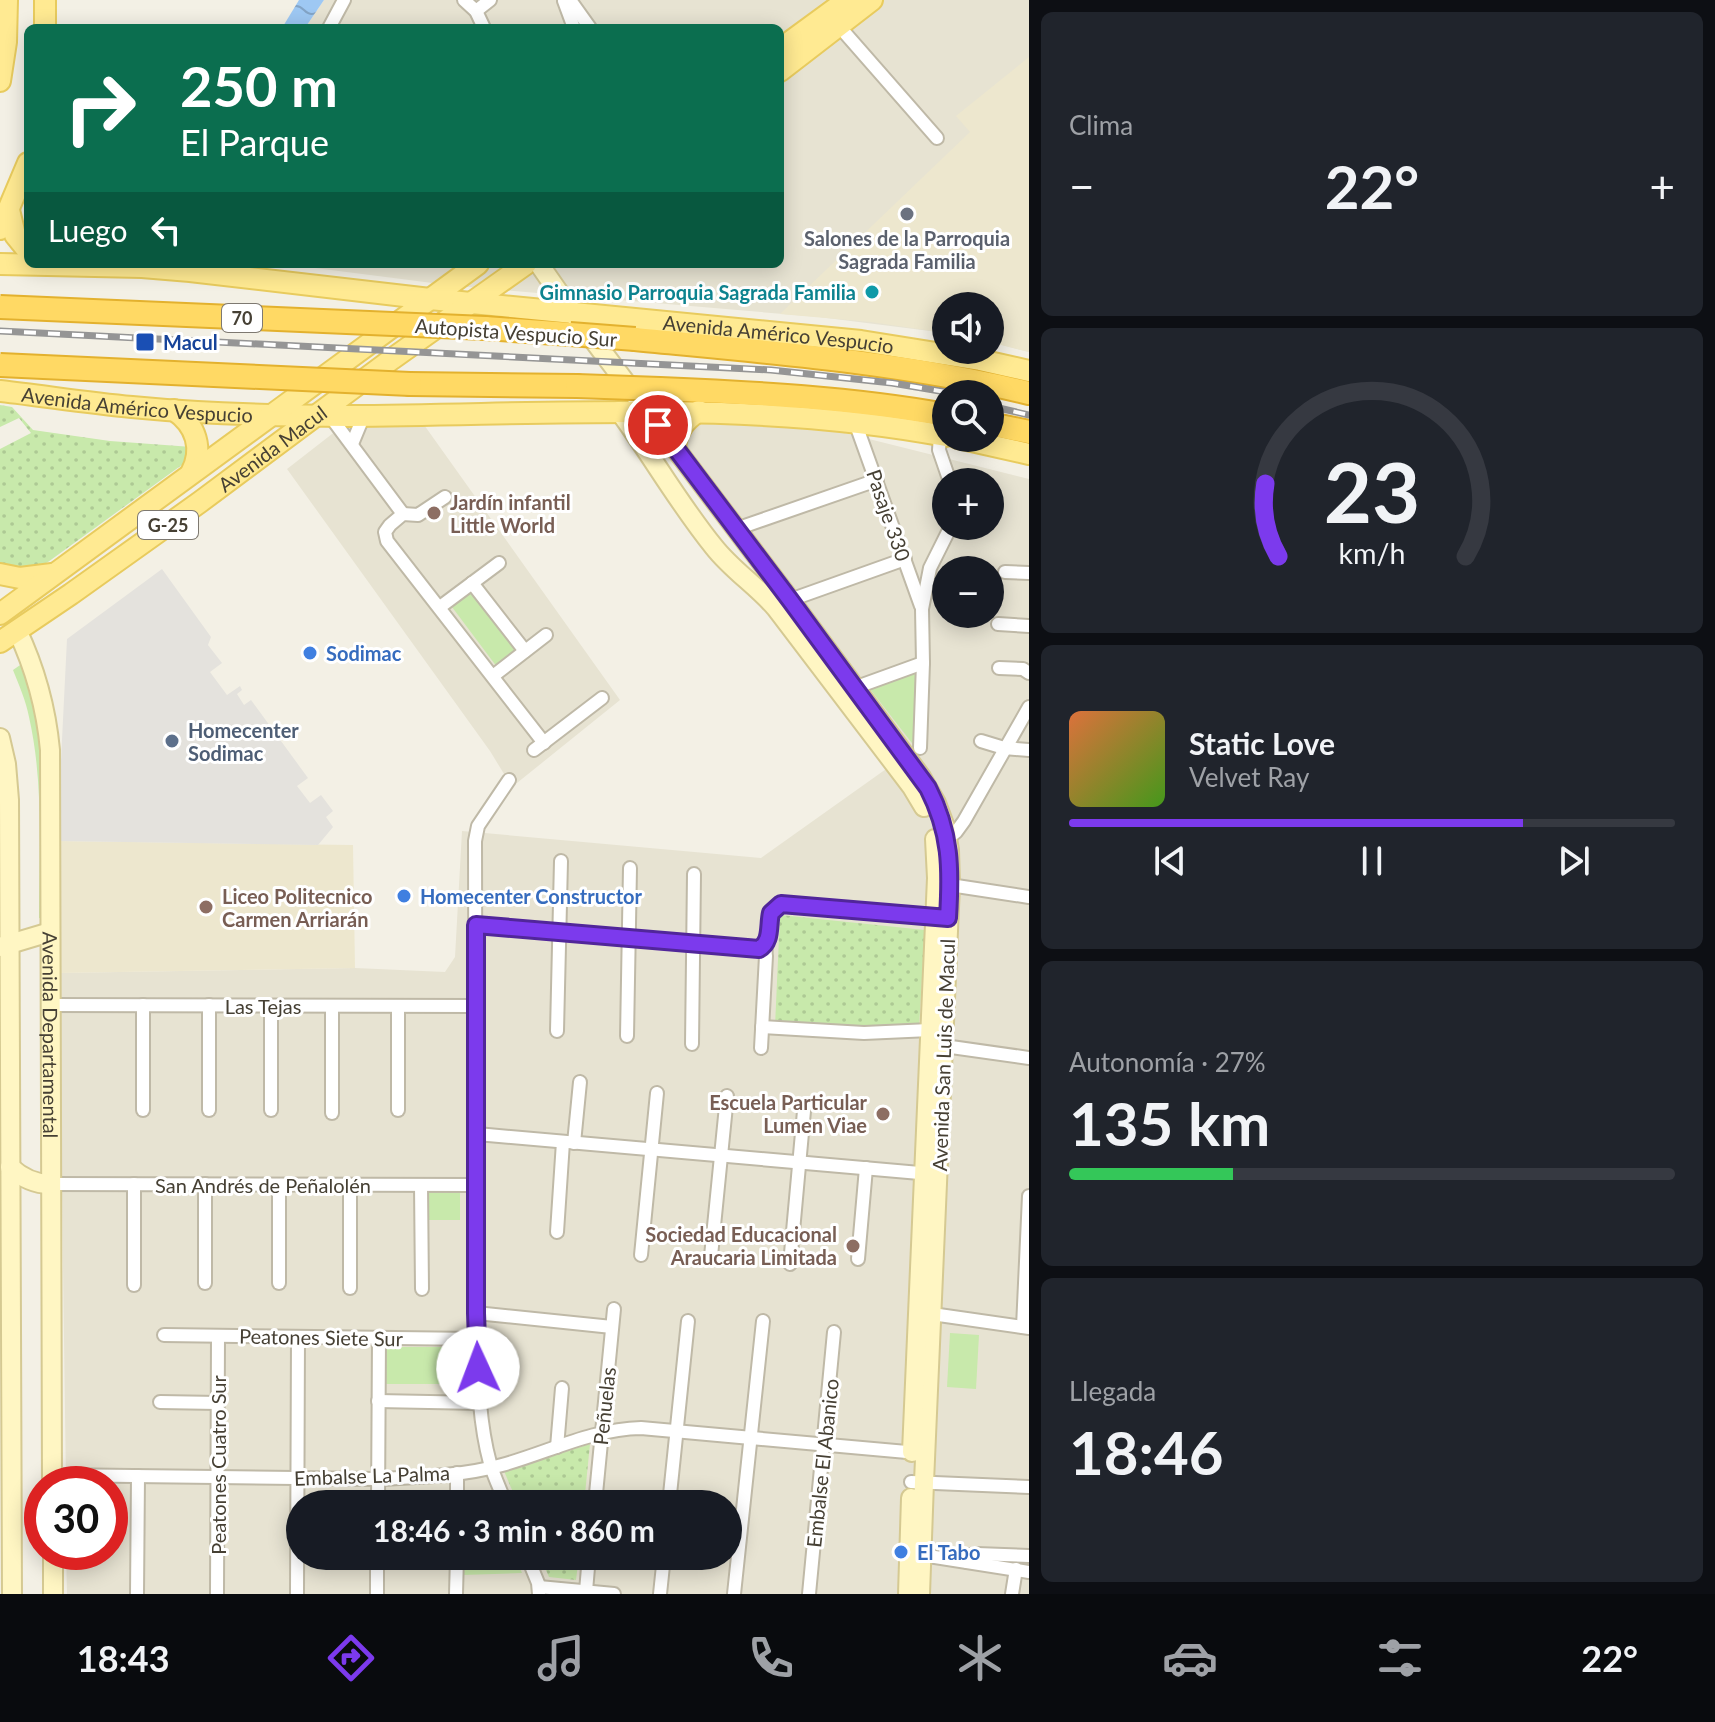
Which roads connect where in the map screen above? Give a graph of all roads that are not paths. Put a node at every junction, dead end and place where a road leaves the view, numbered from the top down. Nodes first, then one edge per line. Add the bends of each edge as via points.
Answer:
1 (7, 0) edge
2 (45, 0) edge
3 (344, 0) edge
4 (464, 0) edge
5 (490, 0) edge
6 (567, 0) edge
7 (847, 0) edge
8 (872, 0) edge
9 (476, 11) junction
10 (830, 13) edge
11 (45, 24) edge
12 (331, 24) edge
13 (482, 24) edge
14 (573, 24) edge
15 (587, 24) edge
16 (784, 46) edge
17 (784, 66) edge
18 (0, 81) edge
19 (937, 138) dead end
20 (24, 173) edge
21 (9, 210) junction
22 (0, 229) edge
23 (24, 246) edge
24 (0, 264) edge
25 (24, 264) edge
26 (165, 268) edge
27 (473, 268) edge
28 (520, 268) edge
29 (541, 268) edge
30 (430, 299) junction
31 (471, 303) junction
32 (0, 307) edge
33 (571, 323) junction
34 (0, 365) edge
35 (1029, 371) edge
36 (0, 391) edge
37 (1029, 393) edge
38 (174, 410) junction
39 (619, 411) junction
40 (647, 411) junction
41 (699, 411) junction
42 (271, 415) junction
43 (323, 415) junction
44 (364, 415) junction
45 (855, 422) junction
46 (932, 424) edge
47 (1004, 427) edge
48 (932, 429) edge
49 (1029, 432) edge
50 (352, 444) junction
51 (675, 447) junction
52 (1004, 447) edge
53 (1029, 454) edge
54 (191, 473) junction
55 (696, 476) junction
56 (877, 480) junction
57 (668, 486) junction
58 (445, 497) dead end
59 (403, 514) junction
60 (736, 529) junction
61 (944, 540) edge
62 (905, 559) junction
63 (499, 563) dead end
64 (1005, 572) dead end
65 (55, 573) junction
66 (1029, 573) edge
67 (0, 574) edge
68 (472, 583) junction
69 (790, 600) junction
70 (2, 607) edge
71 (440, 607) junction
72 (922, 609) junction
73 (1004, 624) edge
74 (1029, 626) edge
75 (546, 635) dead end
76 (9, 636) edge
77 (525, 651) junction
78 (923, 663) junction
79 (999, 668) dead end
80 (1029, 673) edge
81 (493, 676) junction
82 (854, 688) junction
83 (602, 698) dead end
84 (1029, 707) edge
85 (0, 738) edge
86 (981, 741) dead end
87 (920, 748) dead end
88 (1004, 748) junction
89 (1029, 750) edge
90 (509, 780) dead end
91 (947, 839) junction
92 (561, 861) dead end
93 (630, 868) dead end
94 (694, 874) dead end
95 (950, 885) junction
96 (1029, 897) edge
97 (941, 917) junction
98 (476, 925) junction
99 (50, 932) junction
100 (559, 932) junction
101 (629, 938) junction
102 (694, 944) junction
103 (5, 946) edge
104 (764, 947) junction
105 (50, 1005) junction
106 (143, 1005) junction
107 (209, 1005) junction
108 (271, 1006) junction
109 (332, 1006) junction
110 (398, 1006) junction
111 (476, 1006) junction
112 (762, 1027) junction
113 (557, 1031) dead end
114 (627, 1036) dead end
115 (934, 1040) junction
116 (692, 1044) dead end
117 (761, 1048) dead end
118 (1029, 1058) edge
119 (580, 1082) dead end
120 (657, 1093) dead end
121 (727, 1096) dead end
122 (143, 1110) dead end
123 (209, 1110) dead end
124 (271, 1110) dead end
125 (398, 1110) dead end
126 (804, 1111) dead end
127 (332, 1113) dead end
128 (5, 1125) edge
129 (477, 1134) junction
130 (568, 1142) junction
131 (651, 1149) junction
132 (721, 1156) junction
133 (799, 1162) junction
134 (10, 1167) junction
135 (866, 1168) junction
136 (931, 1174) junction
137 (50, 1184) junction
138 (134, 1184) junction
139 (205, 1184) junction
140 (279, 1185) junction
141 (350, 1185) junction
142 (421, 1185) junction
143 (477, 1185) junction
144 (1029, 1196) edge
145 (5, 1206) edge
146 (557, 1232) dead end
147 (641, 1255) dead end
148 (711, 1256) dead end
149 (858, 1259) dead end
150 (790, 1264) dead end
151 (205, 1283) dead end
152 (279, 1283) dead end
153 (134, 1285) dead end
154 (350, 1288) dead end
155 (422, 1289) dead end
156 (6, 1292) edge
157 (614, 1309) dead end
158 (476, 1313) junction
159 (924, 1313) junction
160 (688, 1321) dead end
161 (763, 1321) dead end
162 (612, 1327) junction
163 (1026, 1327) edge
164 (834, 1332) dead end
165 (164, 1335) dead end
166 (218, 1336) junction
167 (298, 1337) junction
168 (379, 1338) junction
169 (477, 1339) junction
170 (6, 1379) edge
171 (562, 1388) dead end
172 (378, 1401) junction
173 (160, 1402) dead end
174 (218, 1403) junction
175 (480, 1403) junction
176 (677, 1431) junction
177 (601, 1433) junction
178 (751, 1437) junction
179 (824, 1444) junction
180 (557, 1447) junction
181 (919, 1453) junction
182 (6, 1461) edge
183 (52, 1466) edge
184 (491, 1468) junction
185 (457, 1473) junction
186 (128, 1476) edge
187 (138, 1476) junction
188 (218, 1477) junction
189 (297, 1478) junction
190 (378, 1479) junction
191 (917, 1482) junction
192 (1029, 1487) edge
193 (378, 1490) edge
194 (457, 1490) edge
195 (500, 1490) edge
196 (596, 1490) edge
197 (671, 1490) edge
198 (6, 1542) edge
199 (915, 1554) junction
200 (1029, 1556) edge
201 (967, 1562) junction
202 (53, 1570) edge
203 (377, 1570) edge
204 (457, 1570) edge
205 (532, 1570) edge
206 (588, 1570) edge
207 (663, 1570) edge
208 (1022, 1570) edge
209 (539, 1590) edge
210 (586, 1591) junction
211 (12, 1594) edge
212 (53, 1594) edge
213 (137, 1594) edge
214 (217, 1594) edge
215 (297, 1594) edge
216 (377, 1594) edge
217 (456, 1594) edge
218 (614, 1594) edge
219 (660, 1594) edge
220 (734, 1594) edge
221 (809, 1594) edge
222 (908, 1594) edge
223 (920, 1594) edge
224 (1012, 1594) edge

1 - 18 main road
2 - 11 main road
3 - 12 street
4 - 9 street
5 - 9 street
6 - 14 street
6 - 15 street
7 - 10 main road
8 - 10 main road
9 - 13 street
10 - 16 main road
10 - 17 main road
10 - 19 street
20 - 21 main road
21 - 22 main road
21 - 23 main road via 15,235
24 - 25 main road, Avenida Américo Vespucio
26 - 30 main road, Avenida Américo Vespucio
27 - 30 main road, Avenida Macul
28 - 31 main road, Avenida Macul
29 - 33 street, Avenida San Luis de Macul
30 - 31 main road, Avenida Américo Vespucio
30 - 42 main road, Avenida Macul / G-25
31 - 33 main road, Avenida Américo Vespucio
31 - 43 main road, Avenida Macul / G-25
32 - 33 highway, Autopista Vespucio Sur / 70, bridge via 485,328
33 - 35 main road, Avenida Américo Vespucio via 861,341
33 - 37 highway, Autopista Vespucio Sur / 70, bridge via 635,339 847,361
33 - 40 street, Avenida San Luis de Macul
34 - 46 highway, bridge via 801,396 888,406
36 - 38 main road, Avenida Américo Vespucio
38 - 42 main road, Avenida Américo Vespucio
38 - 54 main road via 196,437 197,460
39 - 40 main road, Avenida Américo Vespucio
39 - 44 main road, Avenida Américo Vespucio
39 - 57 street, Avenida San Luis de Macul
40 - 41 main road, Avenida Américo Vespucio
40 - 51 street, Avenida San Luis de Macul
41 - 45 main road, Avenida Américo Vespucio
41 - 51 main road via 683,425
42 - 43 main road, Avenida Américo Vespucio
42 - 54 main road, Avenida Macul / G-25
43 - 44 main road, Avenida Américo Vespucio
43 - 50 street
43 - 76 main road, Avenida Macul / G-25
44 - 50 street
45 - 48 main road, Avenida Américo Vespucio
45 - 56 street, Pasaje 330
47 - 49 highway
50 - 59 street
51 - 55 street, Avenida San Luis de Macul
52 - 53 main road, Avenida Américo Vespucio
54 - 65 main road, Avenida Macul / G-25
55 - 57 street via 680,476
55 - 60 street, Avenida San Luis de Macul
56 - 60 street
56 - 62 street, Pasaje 330
57 - 97 street, Avenida San Luis de Macul via 723,557 789,624 917,795 937,852
58 - 59 street via 418,515
59 - 71 street via 385,532 387,541
60 - 69 street, Avenida San Luis de Macul
61 - 72 street via 930,568
62 - 69 street
62 - 72 street, Pasaje 330
63 - 68 street
64 - 66 street
65 - 67 main road via 31,578
65 - 70 main road, Avenida Macul / G-25
68 - 71 street
68 - 77 street
69 - 82 street, Avenida San Luis de Macul
70 - 76 main road, Avenida Departamental
71 - 81 street
72 - 78 street
73 - 74 street
75 - 77 street
76 - 99 street, Avenida Departamental via 35,670 48,730
77 - 81 street
78 - 82 street
78 - 87 street
79 - 80 street
81 - 83 street via 539,746
82 - 91 street, Avenida San Luis de Macul via 928,788
84 - 88 street
85 - 103 street, Avenida Departamental via 9,800
86 - 88 street
88 - 89 street
88 - 91 street via 964,821
90 - 98 street via 476,831
91 - 95 street, Avenida San Luis de Macul
92 - 100 street
93 - 101 street
94 - 102 street
95 - 96 street
95 - 97 street, Avenida San Luis de Macul
97 - 104 street via 781,904 771,913
97 - 115 street, Avenida San Luis de Macul
98 - 100 street
98 - 111 street
99 - 103 street
99 - 105 street, Avenida Departamental
100 - 101 street
100 - 113 street
101 - 102 street
101 - 114 street
102 - 104 street
102 - 116 street
103 - 128 street, Avenida Departamental
104 - 112 street
105 - 106 street, Las Tejas
105 - 137 street, Avenida Departamental
106 - 107 street, Las Tejas
106 - 122 street
107 - 108 street, Las Tejas
107 - 123 street
108 - 109 street, Las Tejas
108 - 124 street
109 - 110 street, Las Tejas
109 - 127 street
110 - 111 street, Las Tejas
110 - 125 street
111 - 129 street
112 - 115 street
112 - 117 street
115 - 118 street
115 - 136 street, Avenida San Luis de Macul
119 - 130 street
120 - 131 street
121 - 132 street
126 - 133 street
128 - 134 street, Avenida Departamental
129 - 130 street
129 - 143 street
130 - 131 street
130 - 146 street
131 - 132 street
131 - 147 street
132 - 133 street
132 - 148 street
133 - 135 street
133 - 150 street
134 - 137 street via 30,1181
134 - 145 street, Avenida Departamental
135 - 136 street
135 - 149 street
136 - 159 street, Avenida San Luis de Macul
137 - 138 street, San Andrés de Peñalolén
137 - 183 street, Avenida Departamental
138 - 139 street, San Andrés de Peñalolén
138 - 153 street
139 - 140 street, San Andrés de Peñalolén
139 - 151 street
140 - 141 street, San Andrés de Peñalolén
140 - 152 street
141 - 142 street, San Andrés de Peñalolén
141 - 154 street
142 - 143 street, San Andrés de Peñalolén
142 - 155 street
143 - 158 street
144 - 163 street
145 - 156 street, Avenida Departamental
156 - 170 street, Avenida Departamental
157 - 162 street, Peñuelas
158 - 162 street
158 - 169 street
159 - 163 street
159 - 181 street, Avenida San Luis de Macul
160 - 176 street
161 - 178 street
162 - 177 street, Peñuelas
164 - 179 street, Embalse El Abanico
165 - 166 street, Peatones Siete Sur
166 - 167 street, Peatones Siete Sur
166 - 174 street, Peatones Cuatro Sur
167 - 168 street, Peatones Siete Sur
167 - 189 street
168 - 169 street, Peatones Siete Sur
168 - 172 street
169 - 175 street
170 - 182 street, Avenida Departamental
171 - 180 street
172 - 175 street
172 - 190 street
173 - 174 street
174 - 188 street, Peatones Cuatro Sur
175 - 184 street
176 - 177 street, Embalse La Palma
176 - 178 street, Embalse La Palma
176 - 197 street
177 - 180 street, Embalse La Palma
177 - 196 street, Peñuelas
178 - 179 street, Embalse La Palma
178 - 220 street
179 - 181 street, Embalse La Palma
179 - 221 street, Embalse El Abanico
180 - 184 street, Embalse La Palma
181 - 191 street, Avenida San Luis de Macul
182 - 198 street, Avenida Departamental
184 - 185 street, Embalse La Palma
184 - 195 street
185 - 190 street, Embalse La Palma
185 - 194 street
186 - 187 street, Embalse La Palma
187 - 188 street, Embalse La Palma
187 - 213 street
188 - 189 street, Embalse La Palma
188 - 214 street, Peatones Cuatro Sur
189 - 190 street, Embalse La Palma
189 - 215 street
190 - 193 street
191 - 192 street
191 - 199 street, Avenida San Luis de Macul
198 - 211 street, Avenida Departamental
199 - 201 street
199 - 222 street, Avenida San Luis de Macul
199 - 223 street, Avenida San Luis de Macul
200 - 201 street via 977,1554
201 - 208 street
202 - 212 street
203 - 216 street
204 - 217 street
205 - 209 street
206 - 210 street
207 - 219 street
208 - 224 street
209 - 210 street
210 - 218 street

